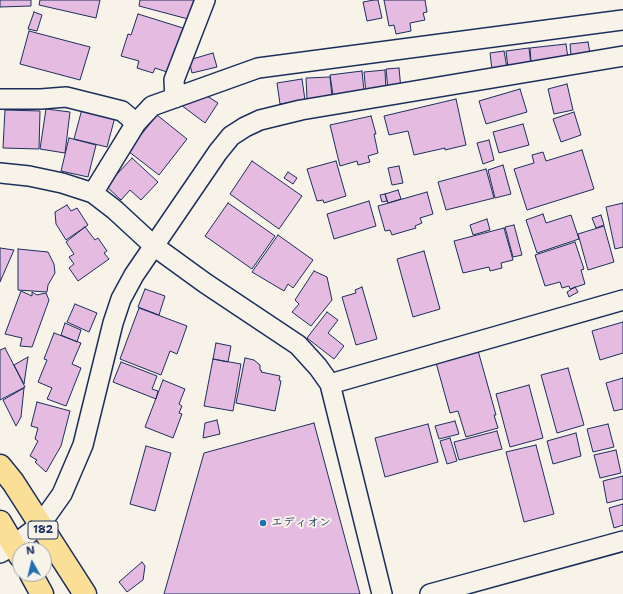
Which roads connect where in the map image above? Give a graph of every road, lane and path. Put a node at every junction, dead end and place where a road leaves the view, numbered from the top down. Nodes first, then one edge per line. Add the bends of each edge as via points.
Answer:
1 (205, 0) edge
2 (623, 20) edge
3 (623, 56) edge
4 (175, 98) junction
5 (0, 99) edge
6 (136, 123) junction
7 (0, 173) edge
8 (93, 193) junction
9 (154, 246) junction
10 (623, 300) edge
11 (330, 384) junction
12 (0, 466) edge
13 (0, 522) edge
14 (40, 525) junction
15 (623, 541) edge
16 (11, 551) edge
17 (35, 582) edge
18 (42, 594) edge
19 (85, 594) edge
20 (382, 594) edge
21 (430, 594) edge

1 - 4 street via 174,80
2 - 4 street via 258,68
3 - 9 street via 301,110 260,120 231,136
4 - 6 street via 152,106
5 - 6 street via 66,97 122,111
6 - 8 street
7 - 8 street via 35,177
8 - 9 street
9 - 11 street via 298,346
9 - 14 street via 121,299 83,445 62,494
10 - 11 street
11 - 20 street
12 - 14 highway, 182
13 - 16 highway, 182
14 - 16 street
14 - 19 highway, 182
15 - 21 street
17 - 18 highway

